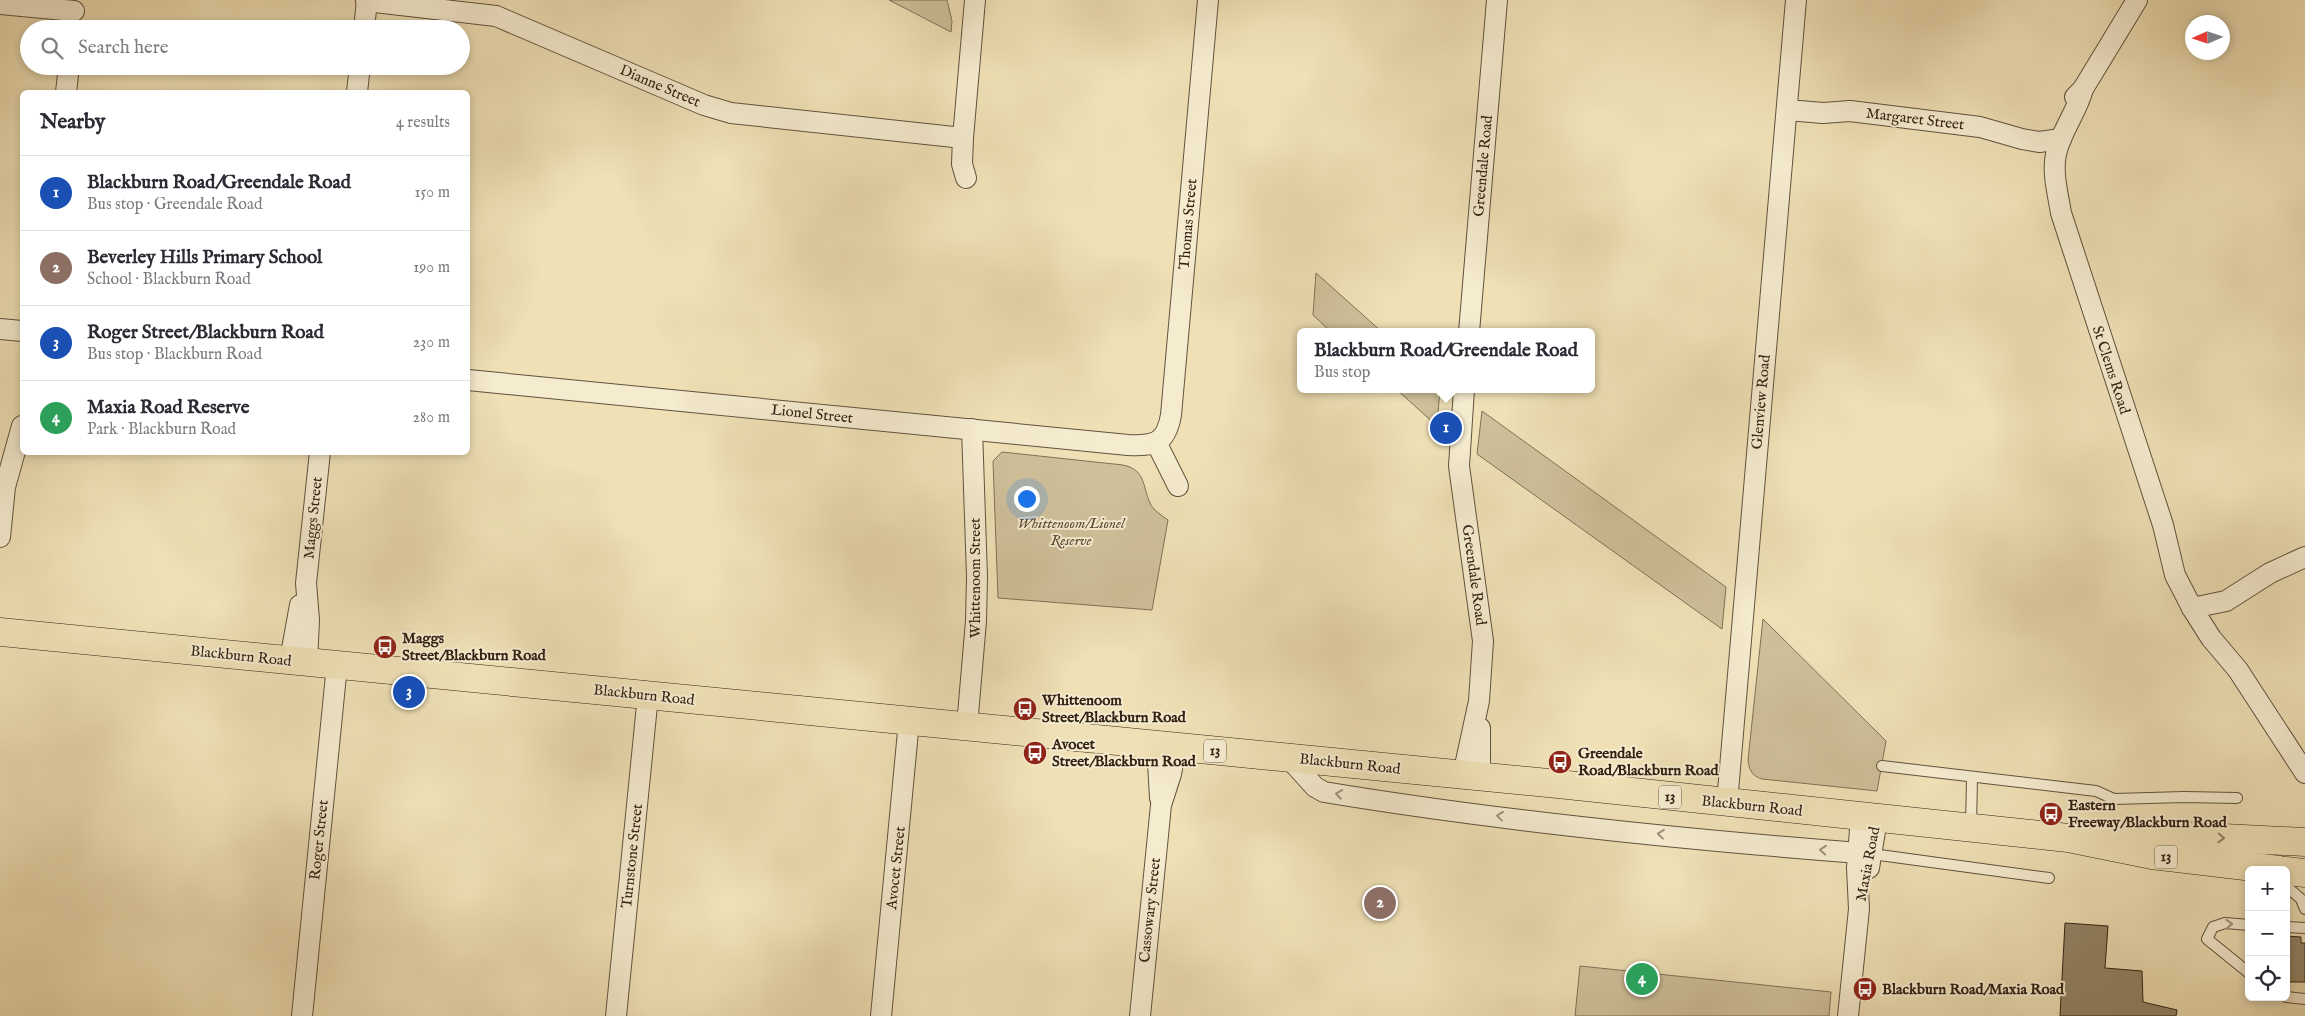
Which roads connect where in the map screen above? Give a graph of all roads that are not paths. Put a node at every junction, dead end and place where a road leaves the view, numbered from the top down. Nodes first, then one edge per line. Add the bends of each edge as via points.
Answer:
1 (975, 0) edge
2 (1208, 0) edge
3 (1497, 0) edge
4 (1796, 0) edge
5 (2136, 0) edge
6 (366, 1) edge
7 (0, 4) edge
8 (74, 13) edge
9 (365, 20) edge
10 (67, 75) edge
11 (359, 75) edge
12 (66, 90) edge
13 (357, 90) edge
14 (1787, 103) junction
15 (963, 138) junction
16 (2053, 138) junction
17 (966, 178) dead end
18 (1469, 328) edge
19 (0, 329) edge
20 (20, 331) edge
21 (470, 380) edge
22 (1464, 393) edge
23 (972, 429) junction
24 (20, 433) edge
25 (1156, 442) junction
26 (320, 455) edge
27 (1178, 486) dead end
28 (0, 537) edge
29 (2305, 558) edge
30 (2200, 605) junction
31 (0, 632) edge
32 (299, 661) junction
33 (337, 664) junction
34 (648, 695) junction
35 (909, 721) junction
36 (967, 726) junction
37 (1166, 746) junction
38 (1288, 757) junction
39 (1882, 766) dead end
40 (2305, 772) edge
41 (1471, 776) junction
42 (1972, 778) junction
43 (2237, 798) dead end
44 (1727, 803) junction
45 (1869, 818) junction
46 (1971, 828) junction
47 (2068, 838) junction
48 (2305, 842) edge
49 (1865, 854) junction
50 (2245, 866) edge
51 (2290, 872) edge
52 (2305, 873) edge
53 (2049, 878) dead end
54 (2290, 889) edge
55 (2305, 909) edge
56 (2245, 925) edge
57 (2290, 927) edge
58 (2305, 928) edge
59 (2245, 970) edge
60 (2290, 997) edge
61 (2304, 999) edge
62 (302, 1016) edge
63 (616, 1016) edge
64 (881, 1016) edge
65 (1140, 1016) edge
66 (1848, 1016) edge

1 - 15 street
2 - 25 street, Thomas Street via 1171,415 1166,433
3 - 18 street, Greendale Road
4 - 14 street, Glenview Road
5 - 16 street, St Clems Road via 2083,89 2078,107
6 - 9 street
6 - 15 street, Dianne Street via 496,16 704,105 731,113
7 - 8 street
10 - 12 street
11 - 13 street
14 - 16 street, Margaret Street via 1825,102 1850,111 1980,127 2018,126 2046,131
14 - 44 street, Glenview Road
15 - 17 street via 962,164
16 - 30 street, St Clems Road via 2061,213 2163,526 2175,575
19 - 20 street
21 - 23 street, Lionel Street
22 - 41 street, Greendale Road via 1459,466 1484,641
23 - 25 street, Lionel Street via 1128,445
23 - 36 street, Whittenoom Street via 978,577
24 - 28 street via 5,487
25 - 27 street
26 - 32 street, Maggs Street via 306,583 309,620
29 - 30 street via 2270,574 2224,588
30 - 40 street, St Clems Road via 2211,638 2238,670
31 - 32 main road, Blackburn Road / 13
32 - 33 main road, Blackburn Road / 13
33 - 34 main road, Blackburn Road / 13
33 - 62 street, Roger Street
34 - 35 main road, Blackburn Road / 13
34 - 63 street, Turnstone Street
35 - 36 main road, Blackburn Road / 13
35 - 64 street, Avocet Street
36 - 37 main road, Blackburn Road / 13
37 - 38 main road, Blackburn Road / 13
37 - 65 street, Cassowary Street via 1171,774 1161,805
38 - 41 main road, Blackburn Road / 13
49 -> 38 street, Blackburn Road via 1603,828 1324,792 1315,787
39 - 42 lane
41 - 44 main road, Blackburn Road / 13
42 - 43 lane via 2096,791 2114,799
42 - 46 lane
44 - 45 main road, Blackburn Road / 13
45 - 46 main road, Blackburn Road / 13
45 - 49 street, Maxia Road
46 - 47 main road, Blackburn Road / 13
47 -> 48 main road, Blackburn Road / 13 via 2145,834
47 - 50 main road, Blackburn Road / 13 via 2152,855
49 - 53 lane
49 - 66 street, Maxia Road
51 - 52 main road, Blackburn Road / 13
54 - 55 lane via 2301,899
59 -> 56 lane via 2207,939 2213,927 2225,923
57 - 58 lane
60 - 61 lane

